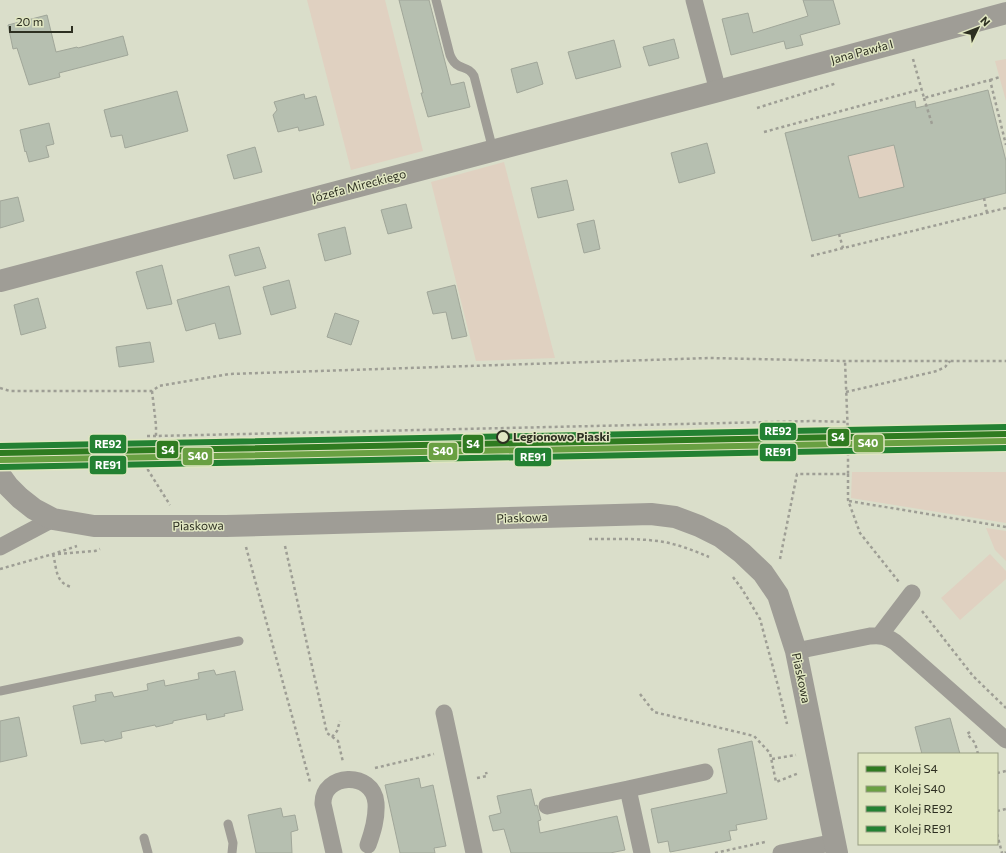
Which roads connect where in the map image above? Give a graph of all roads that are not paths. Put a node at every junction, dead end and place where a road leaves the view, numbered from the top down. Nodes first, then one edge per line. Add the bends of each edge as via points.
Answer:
1 (436, 0) edge
2 (694, 0) edge
3 (1006, 14) edge
4 (718, 91) junction
5 (493, 150) junction
6 (0, 281) edge
7 (3, 467) edge
8 (53, 519) junction
9 (0, 547) edge
10 (912, 593) dead end
11 (880, 635) junction
12 (239, 641) dead end
13 (796, 651) junction
14 (0, 692) edge
15 (444, 713) dead end
16 (1006, 740) edge
17 (705, 772) dead end
18 (628, 789) junction
19 (547, 806) dead end
20 (228, 824) dead end
21 (144, 838) dead end
22 (368, 845) dead end
23 (836, 848) edge
24 (148, 853) edge
25 (232, 853) edge
26 (334, 853) edge
27 (474, 853) edge
28 (642, 853) edge
29 (781, 853) edge

1 - 5 lane via 450,55 459,66 473,73
2 - 4 street
3 - 4 street, Jana Pawła I
4 - 5 street, Józefa Mireckiego
5 - 6 street, Józefa Mireckiego
7 - 8 street, Piaskowa via 8,486 34,509
8 - 9 street
8 - 13 street, Piaskowa via 94,526 181,527 246,536 651,514 675,517 721,537 742,552 763,573 778,596
10 - 11 street
11 - 13 street
11 - 16 street via 887,636 895,642
12 - 14 lane
13 - 23 street, Piaskowa via 807,741
15 - 27 street
17 - 18 street
18 - 19 street
18 - 28 street
20 - 25 lane via 233,843
21 - 24 lane
22 - 26 street via 376,820 376,801 365,783 347,779 329,788 323,797
23 - 29 street, Piaskowa

